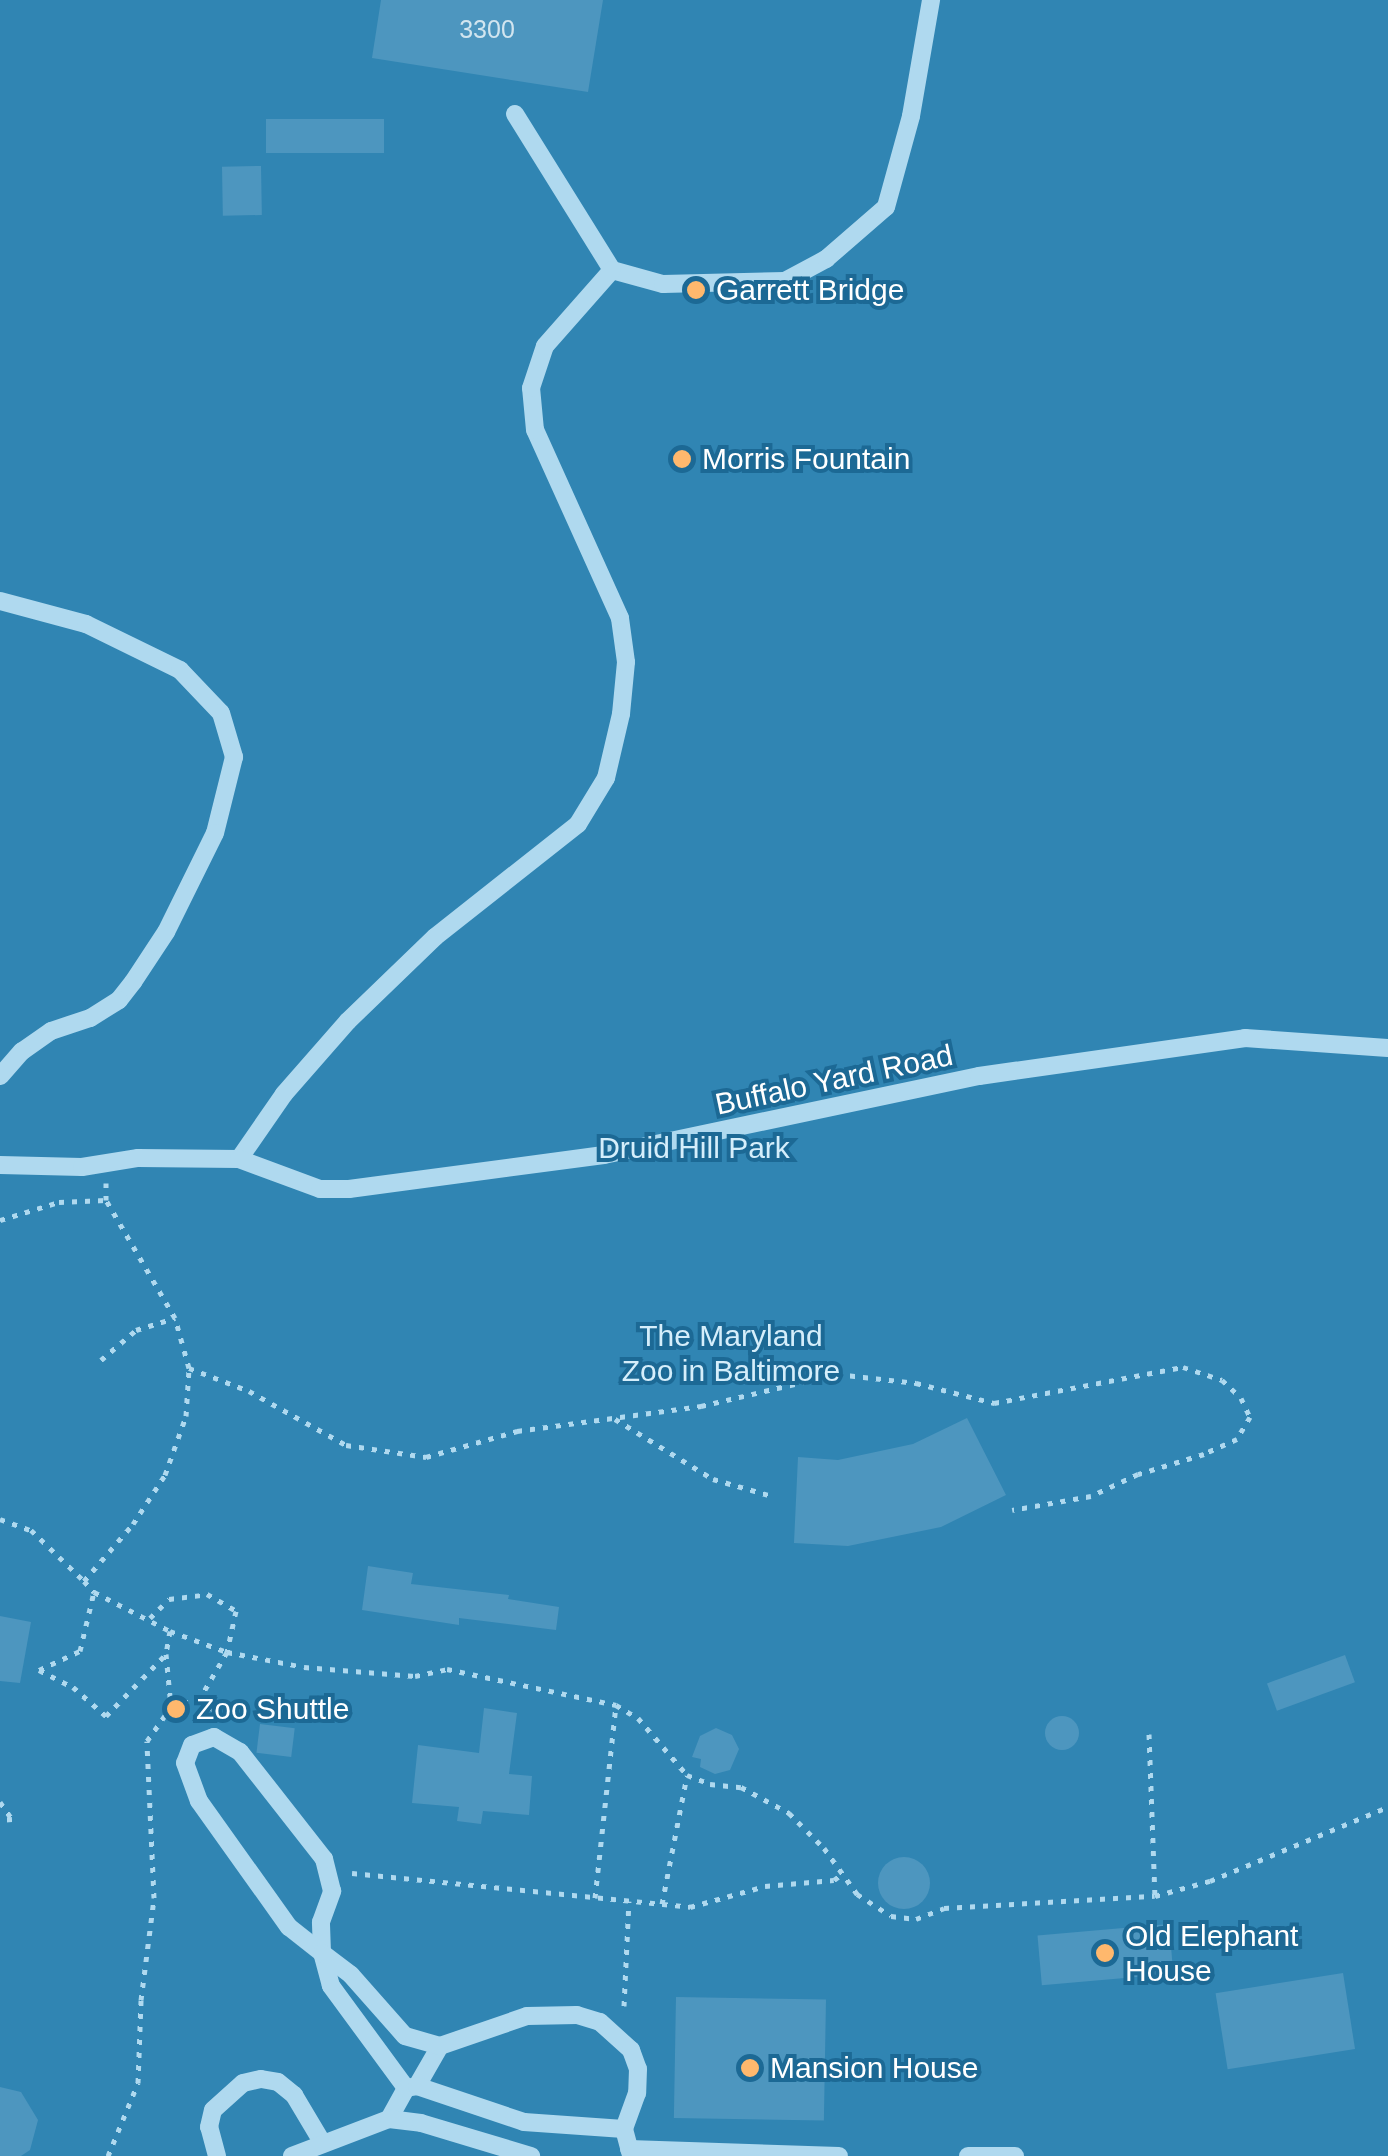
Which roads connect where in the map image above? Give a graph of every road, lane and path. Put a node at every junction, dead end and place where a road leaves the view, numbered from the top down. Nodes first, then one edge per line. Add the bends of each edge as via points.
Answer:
1 (932, 0) edge
2 (515, 114) dead end
3 (612, 270) junction
4 (0, 601) edge
5 (1388, 1048) edge
6 (0, 1076) edge
7 (239, 1159) junction
8 (106, 1163) junction
9 (0, 1165) edge
10 (106, 1200) junction
11 (0, 1220) edge
12 (175, 1318) junction
13 (101, 1360) dead end
14 (188, 1368) junction
15 (612, 1418) junction
16 (772, 1496) dead end
17 (1012, 1510) dead end
18 (0, 1519) edge
19 (84, 1581) junction
20 (94, 1592) junction
21 (150, 1618) junction
22 (170, 1631) junction
23 (227, 1652) junction
24 (166, 1654) junction
25 (200, 1698) junction
26 (616, 1705) junction
27 (171, 1707) junction
28 (214, 1710) dead end
29 (1149, 1734) dead end
30 (687, 1775) junction
31 (0, 1802) edge
32 (1388, 1807) edge
33 (0, 1820) edge
34 (329, 1871) junction
35 (842, 1874) junction
36 (1156, 1896) junction
37 (595, 1898) junction
38 (629, 1902) junction
39 (662, 1904) junction
40 (322, 1953) junction
41 (624, 2006) dead end
42 (440, 2046) junction
43 (412, 2087) junction
44 (388, 2119) junction
45 (624, 2129) junction
46 (322, 2142) junction
47 (630, 2153) edge
48 (749, 2154) edge
49 (108, 2156) edge
50 (216, 2156) edge
51 (292, 2156) edge
52 (530, 2156) edge
53 (839, 2156) edge
54 (968, 2156) edge
55 (1016, 2156) edge

1 - 3 street via 912,116 886,206 826,260 785,281 717,285 664,284
2 - 3 street
3 - 7 street via 545,346 531,388 535,430 620,618 626,662 606,778 578,824 435,937 348,1021
4 - 6 street via 86,624 149,652 204,692 226,724 234,756 220,818 193,882 146,964 119,1000 51,1031
5 - 7 street, Buffalo Yard Road via 1245,1038 980,1076 604,1156 349,1188 320,1189
7 - 8 street, Buffalo Yard Road
8 - 9 street, Buffalo Yard Road
8 - 10 path
10 - 11 path via 59,1202
10 - 12 path
12 - 13 path via 136,1330
12 - 14 path
14 - 15 path via 250,1391 346,1445 406,1455 426,1457 518,1430
14 - 19 path via 186,1416 166,1475
15 - 16 path via 713,1479
15 - 17 path via 701,1406 837,1374 916,1383 994,1403 1183,1367 1222,1380 1250,1417 1237,1440 1204,1454 1091,1496
18 - 19 path via 31,1530
19 - 20 path
20 - 21 path
20 - 24 path via 80,1651 39,1670 73,1687 106,1716
21 - 22 path
21 - 23 path via 169,1599 207,1594 236,1611
22 - 23 path
22 - 24 path
23 - 25 path
23 - 26 path via 304,1668 415,1676 447,1669
24 - 27 path
25 - 27 path
25 - 28 path
26 - 30 path via 638,1718
26 - 37 path
27 - 49 path via 147,1741 154,1898 138,2083
29 - 36 path
30 - 35 path via 741,1787 788,1813
30 - 39 path
31 - 33 path via 12,1819
32 - 36 path via 1210,1881
34 - 37 path
34 - 40 street
34 - 40 street via 240,1752 214,1737 192,1745 188,1776 214,1826 289,1927
35 - 36 path via 891,1916 916,1919 944,1908
35 - 39 path via 765,1886 690,1908
37 - 38 path
38 - 39 path
38 - 41 path
40 - 42 street via 405,2036
40 - 43 street via 332,1986
42 - 43 street
42 - 45 street via 527,2016 577,2015 600,2022 631,2050 638,2069
43 - 44 street
43 - 45 street via 524,2122
44 - 46 street
44 - 52 street
45 - 47 street
46 - 50 street via 294,2095 278,2082 261,2080 243,2084 214,2110 209,2127
46 - 51 street
47 - 48 street
48 - 53 street
54 - 55 street

